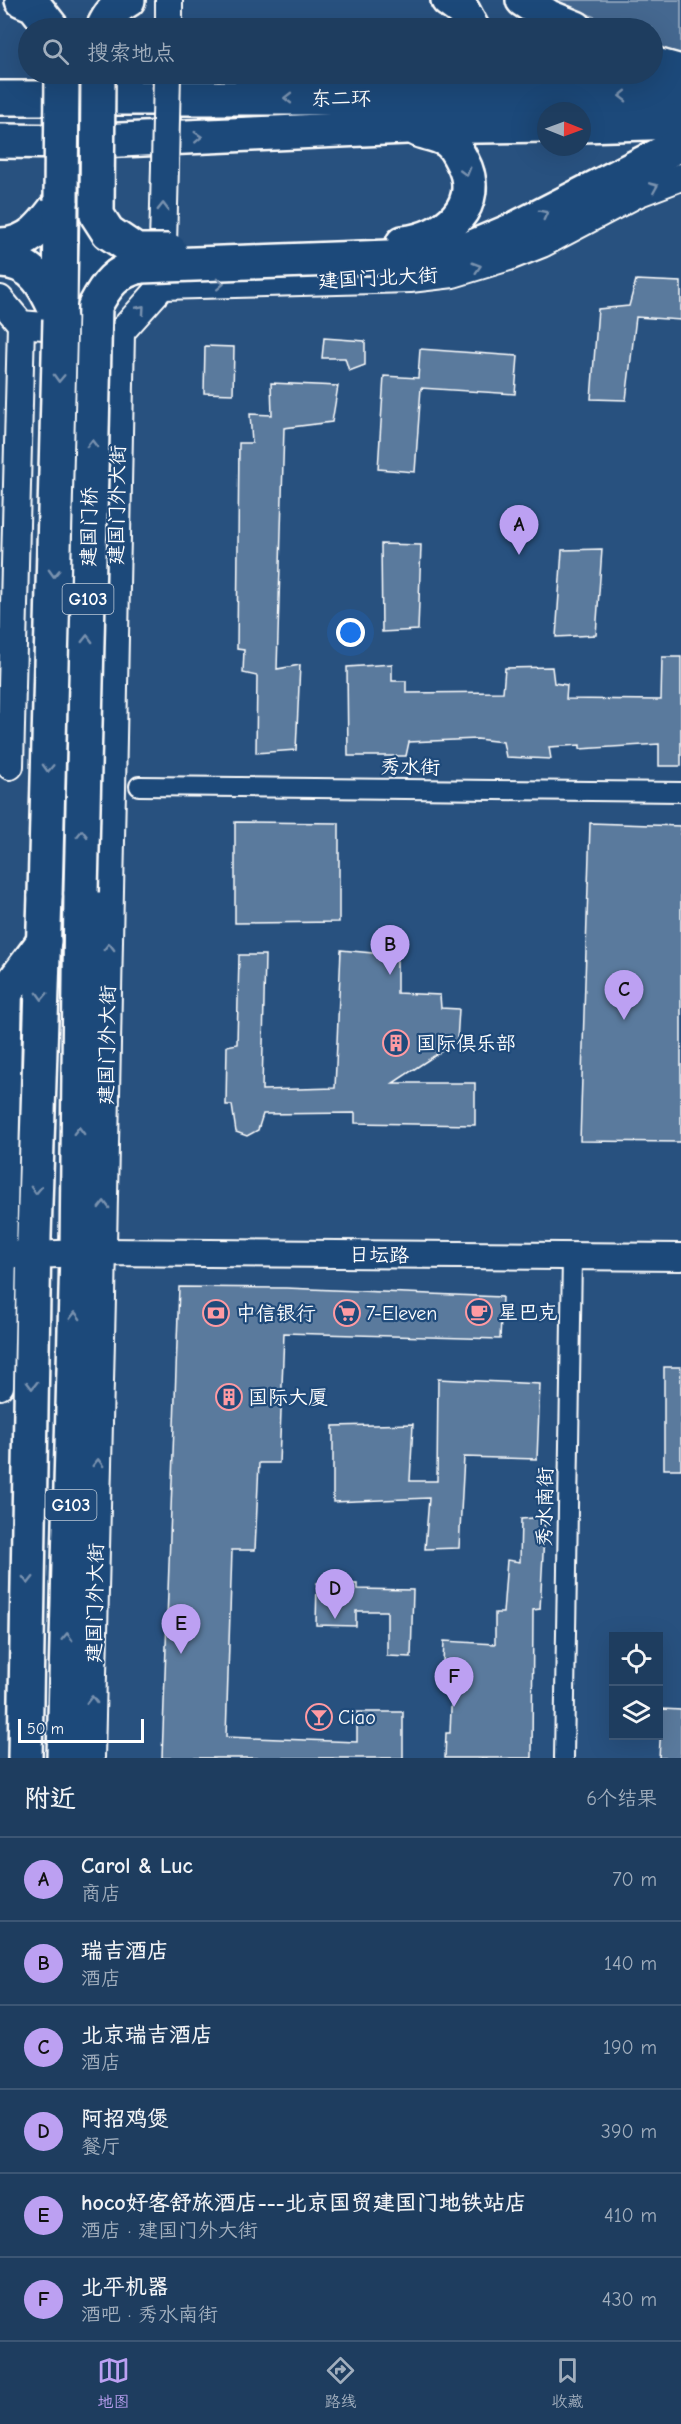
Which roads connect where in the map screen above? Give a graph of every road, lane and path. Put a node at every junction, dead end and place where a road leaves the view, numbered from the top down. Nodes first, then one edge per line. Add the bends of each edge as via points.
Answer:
1 (22, 0) edge
2 (63, 0) edge
3 (98, 0) edge
4 (128, 0) edge
5 (170, 0) edge
6 (448, 0) edge
7 (523, 0) edge
8 (44, 18) edge
9 (63, 18) edge
10 (100, 18) edge
11 (107, 18) edge
12 (169, 18) edge
13 (467, 18) edge
14 (551, 18) edge
15 (663, 67) edge
16 (681, 72) edge
17 (62, 84) edge
18 (98, 84) edge
19 (167, 84) edge
20 (456, 84) edge
21 (681, 95) edge
22 (0, 98) edge
23 (409, 113) junction
24 (681, 122) edge
25 (537, 124) edge
26 (591, 125) edge
27 (0, 141) edge
28 (681, 144) edge
29 (681, 177) edge
30 (61, 201) junction
31 (97, 215) junction
32 (0, 245) edge
33 (387, 251) junction
34 (0, 261) edge
35 (162, 286) junction
36 (0, 299) edge
37 (95, 306) junction
38 (60, 319) junction
39 (21, 324) junction
40 (121, 344) junction
41 (19, 356) junction
42 (5, 766) edge
43 (139, 786) dead end
44 (681, 792) edge
45 (81, 892) joint
46 (44, 941) junction
47 (9, 988) joint
48 (13, 1244) edge
49 (90, 1252) junction
50 (572, 1257) junction
51 (681, 1257) edge
52 (0, 1386) edge
53 (25, 1758) edge
54 (64, 1758) edge
55 (91, 1758) edge
56 (564, 1758) edge

1 - 8 highway via 34,5
2 - 9 highway
3 - 10 highway
4 - 11 highway
5 - 12 street
6 - 13 highway
7 - 14 highway
15 - 16 highway
17 - 30 highway, bridge
18 - 31 highway, bridge
35 -> 19 street, bridge
20 - 23 highway
21 -> 23 highway, 东二环
23 -> 22 highway, 东二环
23 - 25 highway, 东二环
27 -> 23 highway, 东二环 via 77,142
23 -> 33 highway via 447,140 466,168 469,184 464,207 454,223 427,238
24 - 26 highway
33 -> 28 highway via 463,251 513,230
35 -> 29 street, 建国门北大街 via 410,279 453,274 542,244 639,193
30 - 32 highway via 34,234 21,242
30 - 38 highway, 建国门桥
31 - 33 highway, bridge via 108,232 136,251
31 - 37 highway, 建国门桥, bridge
33 - 37 highway, bridge via 128,268 112,278
34 - 38 highway via 26,267 42,281
40 -> 35 street
36 - 39 street
45 -> 37 highway, 建国门桥 / G103, bridge
38 -> 46 highway, 建国门桥 / G103, bridge
39 - 40 street
39 - 41 street
40 - 41 street via 45,339
49 -> 40 street, 建国门外大街
41 - 42 street
43 - 44 street, 秀水街
49 -> 45 highway, 建国门外大街 / G103
46 - 47 highway
46 -> 48 highway, G103
47 - 48 street
48 - 49 street, 日坛路
48 - 52 street
48 -> 53 highway, G103
49 - 50 street, 日坛路
54 -> 49 highway, 建国门外大街 / G103
55 -> 49 street, 建国门外大街
50 - 51 street, 日坛路
50 - 56 street, 秀水南街

